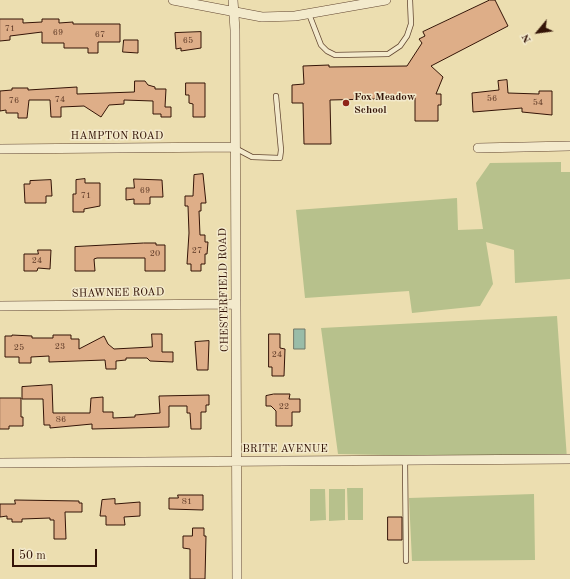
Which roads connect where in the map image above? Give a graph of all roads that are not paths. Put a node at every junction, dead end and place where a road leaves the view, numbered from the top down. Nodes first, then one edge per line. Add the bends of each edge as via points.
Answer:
1 (173, 0) edge
2 (233, 0) edge
3 (386, 0) edge
4 (410, 0) edge
5 (234, 12) junction
6 (309, 14) junction
7 (276, 96) dead end
8 (570, 146) edge
9 (234, 147) junction
10 (478, 148) dead end
11 (0, 149) edge
12 (236, 304) junction
13 (0, 306) edge
14 (570, 459) edge
15 (405, 460) junction
16 (237, 461) junction
17 (0, 463) edge
18 (406, 561) dead end
19 (237, 579) edge

1 - 5 street
2 - 5 street, CHESTERFIELD ROAD
3 - 6 street
4 - 6 lane via 411,24 407,36 400,46 388,54 335,55 327,51 321,45
5 - 6 street via 262,16
5 - 9 street, CHESTERFIELD ROAD
7 - 9 lane via 280,158 252,157
8 - 10 street
9 - 11 street, HAMPTON ROAD
9 - 12 street, CHESTERFIELD ROAD
12 - 13 street, SHAWNEE ROAD
12 - 16 street, CHESTERFIELD ROAD
14 - 15 street, BRITE AVENUE
15 - 16 street, BRITE AVENUE
15 - 18 lane
16 - 17 street, BRITE AVENUE
16 - 19 street, CHESTERFIELD ROAD

